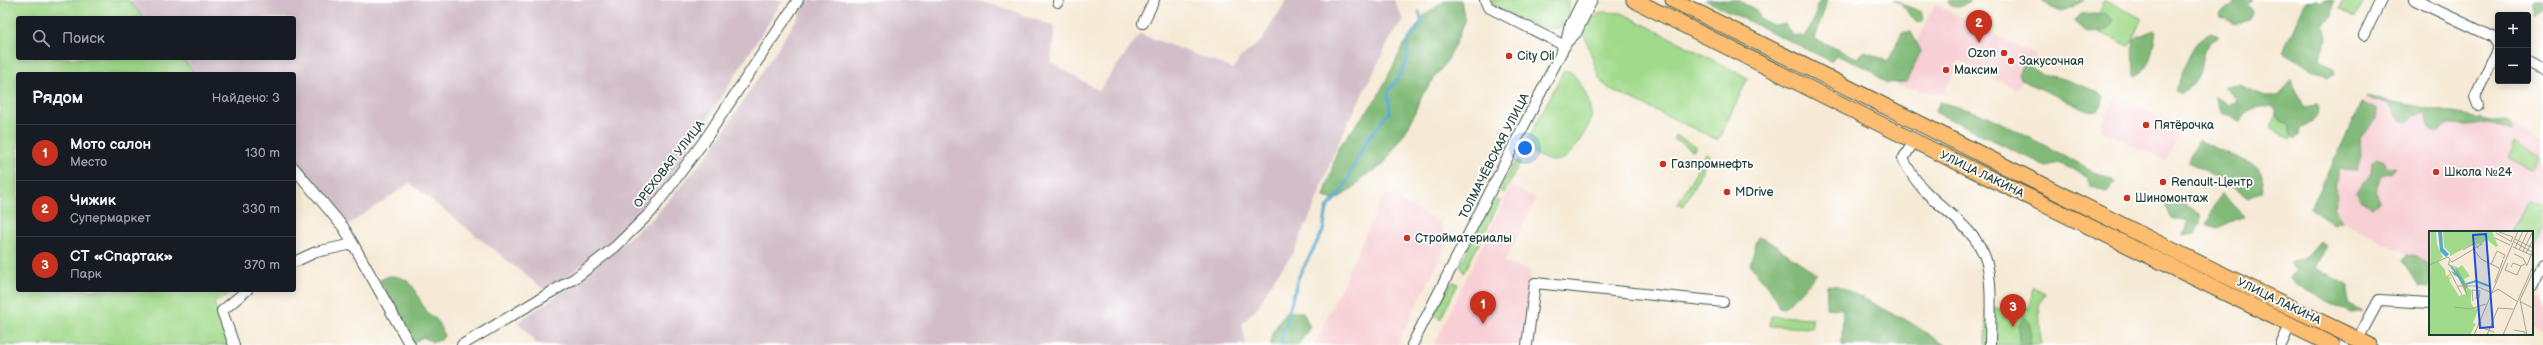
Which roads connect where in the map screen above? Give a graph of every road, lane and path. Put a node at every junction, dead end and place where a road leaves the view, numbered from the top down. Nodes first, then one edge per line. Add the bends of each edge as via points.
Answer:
1 (798, 0) edge
2 (1154, 0) edge
3 (1583, 0) edge
4 (1592, 0) edge
5 (1634, 0) edge
6 (1673, 0) edge
7 (2381, 0) edge
8 (2415, 0) edge
9 (1486, 4) edge
10 (1143, 23) dead end
11 (2364, 35) dead end
12 (2495, 40) edge
13 (1566, 45) junction
14 (2495, 54) edge
15 (2531, 64) edge
16 (2543, 70) edge
17 (2478, 106) dead end
18 (1914, 140) junction
19 (296, 170) edge
20 (352, 244) junction
21 (296, 261) edge
22 (2543, 265) edge
23 (2533, 284) edge
24 (245, 292) edge
25 (1723, 302) dead end
26 (2429, 303) edge
27 (2290, 325) junction
28 (2364, 342) edge
29 (234, 345) edge
30 (410, 345) edge
31 (462, 345) edge
32 (1413, 345) edge
33 (1527, 345) edge
34 (1990, 345) edge
35 (2281, 345) edge
36 (2332, 345) edge

1 - 31 street, ОРЕХОВАЯ УЛИЦА via 709,135 651,212 615,247 575,278
2 - 10 street
3 - 13 street, ТОЛМАЧЁВСКАЯ УЛИЦА via 1568,28
4 - 13 street, ТОЛМАЧЁВСКАЯ УЛИЦА via 1576,33
5 - 18 highway, УЛИЦА ЛАКИНА
6 - 28 highway, УЛИЦА ЛАКИНА via 2172,250
7 - 11 street
8 - 12 street
9 - 13 street
13 - 32 street, ТОЛМАЧЁВСКАЯ УЛИЦА
14 - 17 street via 2475,97
15 - 16 street
18 - 27 highway, УЛИЦА ЛАКИНА
18 - 34 street via 1903,160 1923,189 1973,235 1986,260 1990,296
19 - 20 street via 344,228
20 - 21 street via 316,252
20 - 30 street
22 - 23 street
24 - 29 street via 222,311
25 - 33 street via 1536,282
26 - 28 street via 2379,300
27 - 35 street
27 - 36 highway, УЛИЦА ЛАКИНА

